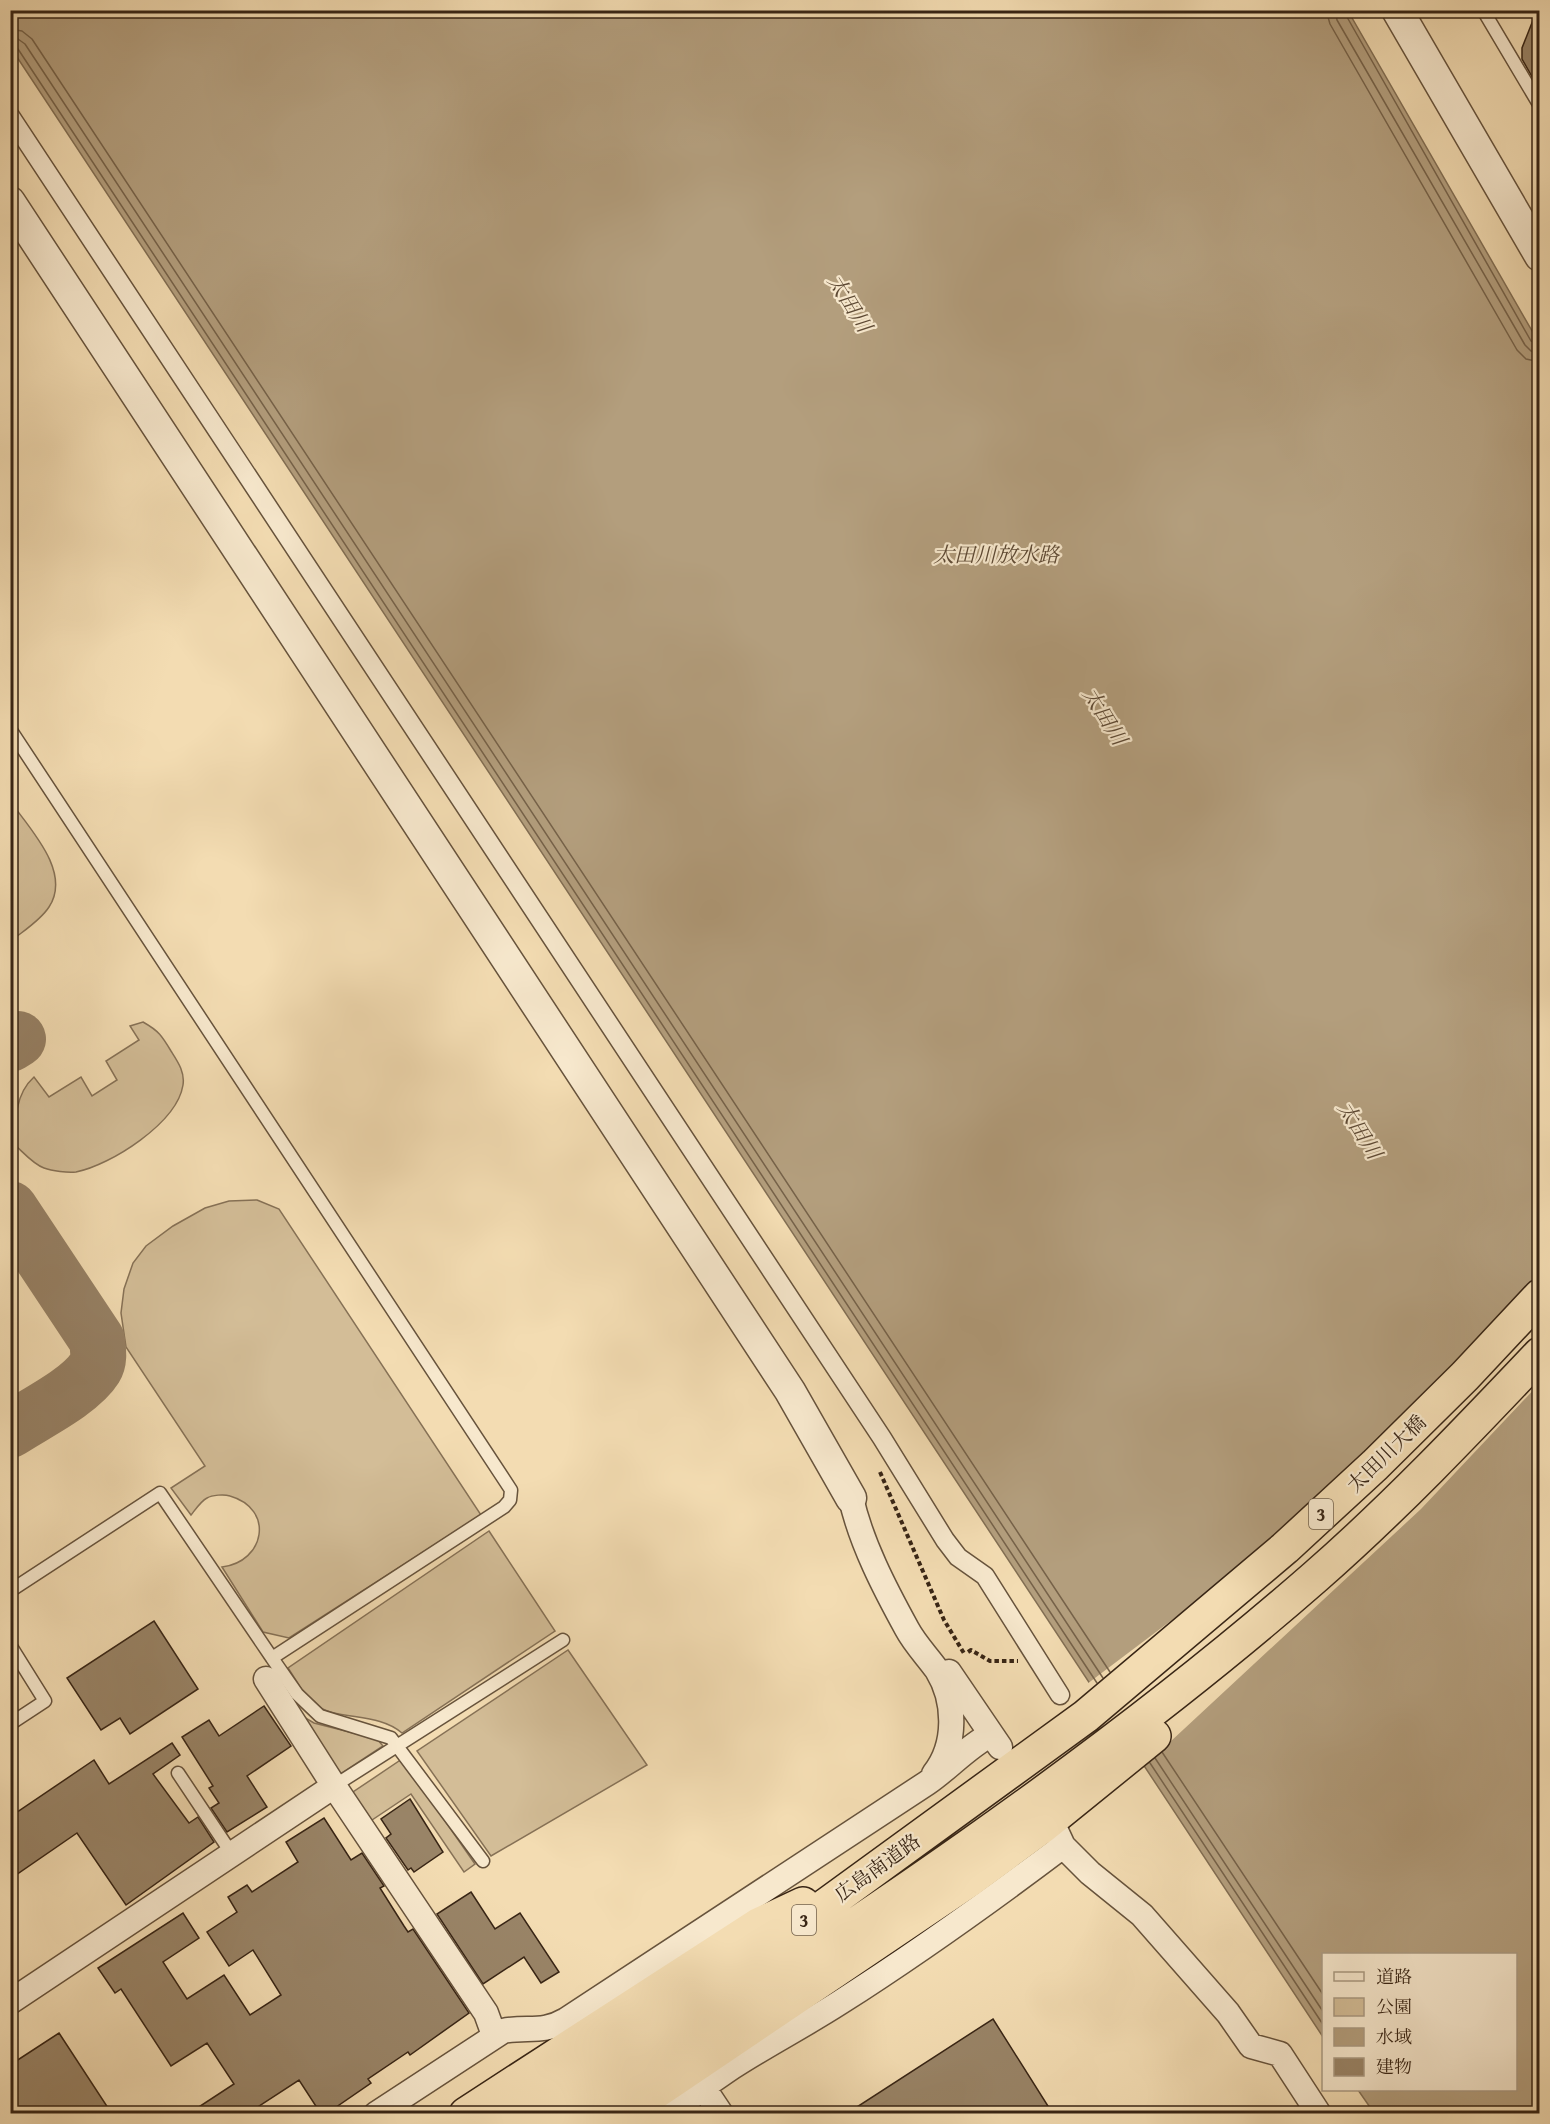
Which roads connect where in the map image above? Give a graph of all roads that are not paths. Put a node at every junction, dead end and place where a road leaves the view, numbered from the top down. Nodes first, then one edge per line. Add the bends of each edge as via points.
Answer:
1 (1397, 10) edge
2 (1483, 10) edge
3 (1539, 106) edge
4 (10, 116) edge
5 (10, 202) edge
6 (1537, 244) edge
7 (10, 729) edge
8 (1539, 1296) edge
9 (1539, 1354) edge
10 (851, 1498) junction
11 (1316, 1577) joint
12 (10, 1591) edge
13 (563, 1640) dead end
14 (10, 1645) edge
15 (269, 1669) junction
16 (1060, 1695) dead end
17 (1086, 1716) joint
18 (10, 1724) edge
19 (398, 1745) junction
20 (1114, 1756) junction
21 (178, 1773) dead end
22 (927, 1783) junction
23 (334, 1786) junction
24 (232, 1854) junction
25 (483, 1861) dead end
26 (865, 1875) junction
27 (10, 2002) edge
28 (495, 2036) junction
29 (703, 2087) junction
30 (375, 2114) edge
31 (466, 2114) edge
32 (514, 2114) edge
33 (568, 2114) edge
34 (623, 2114) edge
35 (672, 2114) edge
36 (721, 2114) edge
37 (1319, 2114) edge

1 - 6 street
2 - 3 lane
4 - 16 street via 882,1438 945,1540 957,1557 984,1576
5 - 10 street via 790,1391
7 - 15 lane via 511,1490 504,1507
8 - 17 highway, 太田川大橋 / 3 via 1465,1376 1285,1548
9 - 11 highway, 太田川大橋 / 3 via 1400,1498
10 - 22 street via 856,1520 898,1612 947,1692 951,1716 949,1745 941,1765
10 - 22 street via 867,1518 945,1666 995,1741 972,1744 960,1759
11 - 20 highway, 広島南道路 / 3 via 1221,1677
12 - 15 lane via 160,1493
13 - 19 lane
14 - 18 lane via 45,1701
15 - 19 lane via 320,1716 382,1733
15 - 23 street
17 - 26 highway, 広島南道路 / 3
19 - 23 lane
19 - 25 lane
20 - 33 highway, 広島南道路 / 3
20 - 34 highway via 971,1879
21 - 24 lane
22 - 28 street via 566,2020 540,2031 517,2028
23 - 24 street
23 - 28 street via 486,2013
24 - 27 street
26 - 31 highway via 758,1925
26 - 32 highway, 広島南道路 / 3 via 767,1948
28 - 30 street
29 - 35 street
29 - 36 street
29 - 37 street via 914,1954 1060,1840 1090,1873 1142,1915 1228,2013 1251,2046 1280,2054

